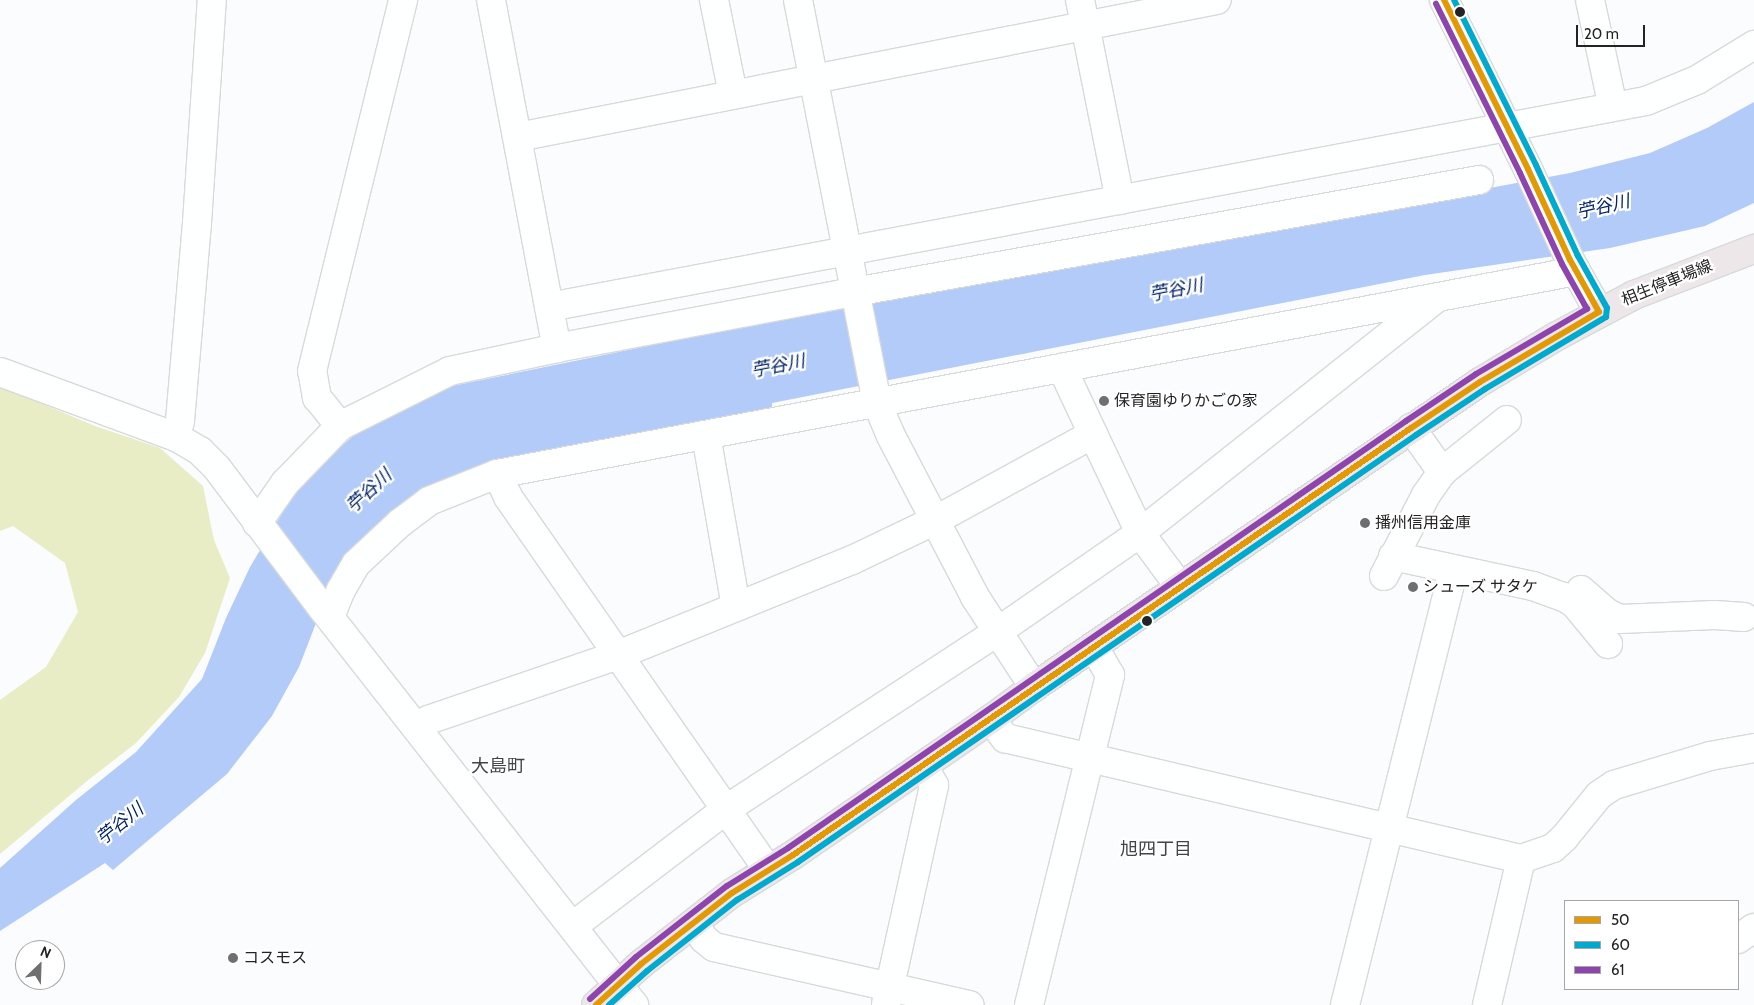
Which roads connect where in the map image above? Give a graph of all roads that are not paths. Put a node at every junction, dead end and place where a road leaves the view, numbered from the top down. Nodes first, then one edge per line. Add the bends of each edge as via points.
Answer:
1 (212, 0) edge
2 (403, 0) edge
3 (491, 0) edge
4 (714, 0) edge
5 (798, 0) edge
6 (1214, 0) edge
7 (1444, 0) edge
8 (1590, 0) edge
9 (1083, 13) edge
10 (1754, 45) edge
11 (813, 78) junction
12 (732, 94) junction
13 (1613, 107) junction
14 (1506, 127) junction
15 (518, 137) junction
16 (1479, 180) dead end
17 (1120, 200) junction
18 (1754, 249) edge
19 (848, 252) junction
20 (1573, 266) junction
21 (855, 296) junction
22 (1439, 296) junction
23 (548, 307) junction
24 (1598, 312) junction
25 (558, 348) junction
26 (1062, 368) junction
27 (0, 372) edge
28 (876, 400) junction
29 (1507, 420) dead end
30 (340, 426) junction
31 (1411, 428) junction
32 (1094, 434) junction
33 (706, 435) junction
34 (176, 437) junction
35 (1442, 472) junction
36 (497, 474) junction
37 (936, 520) junction
38 (261, 527) junction
39 (1140, 534) junction
40 (1453, 571) junction
41 (1180, 587) junction
42 (1564, 597) junction
43 (739, 606) junction
44 (326, 613) junction
45 (1744, 618) dead end
46 (997, 632) junction
47 (1608, 644) dead end
48 (1094, 647) junction
49 (618, 655) junction
50 (1034, 687) junction
51 (991, 719) junction
52 (417, 727) junction
53 (1754, 748) edge
54 (1089, 758) junction
55 (922, 766) junction
56 (725, 810) junction
57 (1388, 829) junction
58 (1521, 859) junction
59 (768, 870) junction
60 (694, 923) junction
61 (573, 926) junction
62 (626, 995) edge
63 (888, 996) edge
64 (596, 1005) edge
65 (969, 1005) edge
66 (1029, 1005) edge
67 (1345, 1005) edge
68 (1488, 1005) edge

1 - 34 street via 198,222
2 - 30 street via 312,371 318,398
3 - 15 street
4 - 12 street
5 - 11 street
6 - 9 street
7 - 14 street
8 - 13 street
9 - 11 street
9 - 17 street
10 - 13 street via 1697,80 1646,101
11 - 12 street
11 - 19 street
12 - 15 street
13 - 14 street
14 - 17 street
14 - 20 street
15 - 23 street
16 - 21 street
17 - 19 street
18 - 24 main road, 相生停車場線
19 - 21 street
19 - 23 street
20 - 22 street
20 - 24 street
21 - 25 street
21 - 28 street
22 - 26 street
22 - 39 street
23 - 25 street
24 - 31 main road, 相生停車場線
25 - 30 street via 450,371
26 - 28 street
26 - 32 street
27 - 34 street
28 - 33 street
28 - 37 street via 891,436
29 - 35 street
30 - 38 street via 285,483
31 - 35 street
31 - 41 main road, 相生停車場線
32 - 37 street
32 - 39 street
33 - 36 street
33 - 43 street via 734,596
34 - 38 street via 200,451 217,468
35 - 40 street via 1426,495 1389,566
36 - 44 street via 429,500 400,523 356,564
36 - 49 street via 508,497
37 - 43 street via 852,560
37 - 46 street
38 - 44 street
39 - 41 street
39 - 46 street
40 - 42 street via 1533,586
40 - 57 street
41 - 48 main road, 相生停車場線
42 - 45 street via 1570,590 1580,589 1607,613 1620,619 1715,615
42 - 47 street via 1575,604
43 - 49 street
44 - 52 street
46 - 50 street
46 - 56 street
48 - 50 main road, 相生停車場線
48 - 54 street via 1110,675
49 - 52 street via 428,720
49 - 56 street
50 - 51 main road, 相生停車場線
51 - 54 street via 1006,738
51 - 55 main road, 相生停車場線
52 - 61 street
53 - 58 street via 1710,756 1614,785 1599,795 1553,848
54 - 57 street
54 - 66 street
55 - 59 main road, 相生停車場線
55 - 63 street via 934,786
56 - 59 street
56 - 61 street
57 - 58 street
57 - 67 street
58 - 68 street
59 - 60 main road, 相生停車場線 via 732,892
60 - 62 main road, 相生停車場線 via 641,964
60 - 63 street via 704,939 714,946
61 - 62 street
62 - 64 main road, 相生停車場線
63 - 65 street

